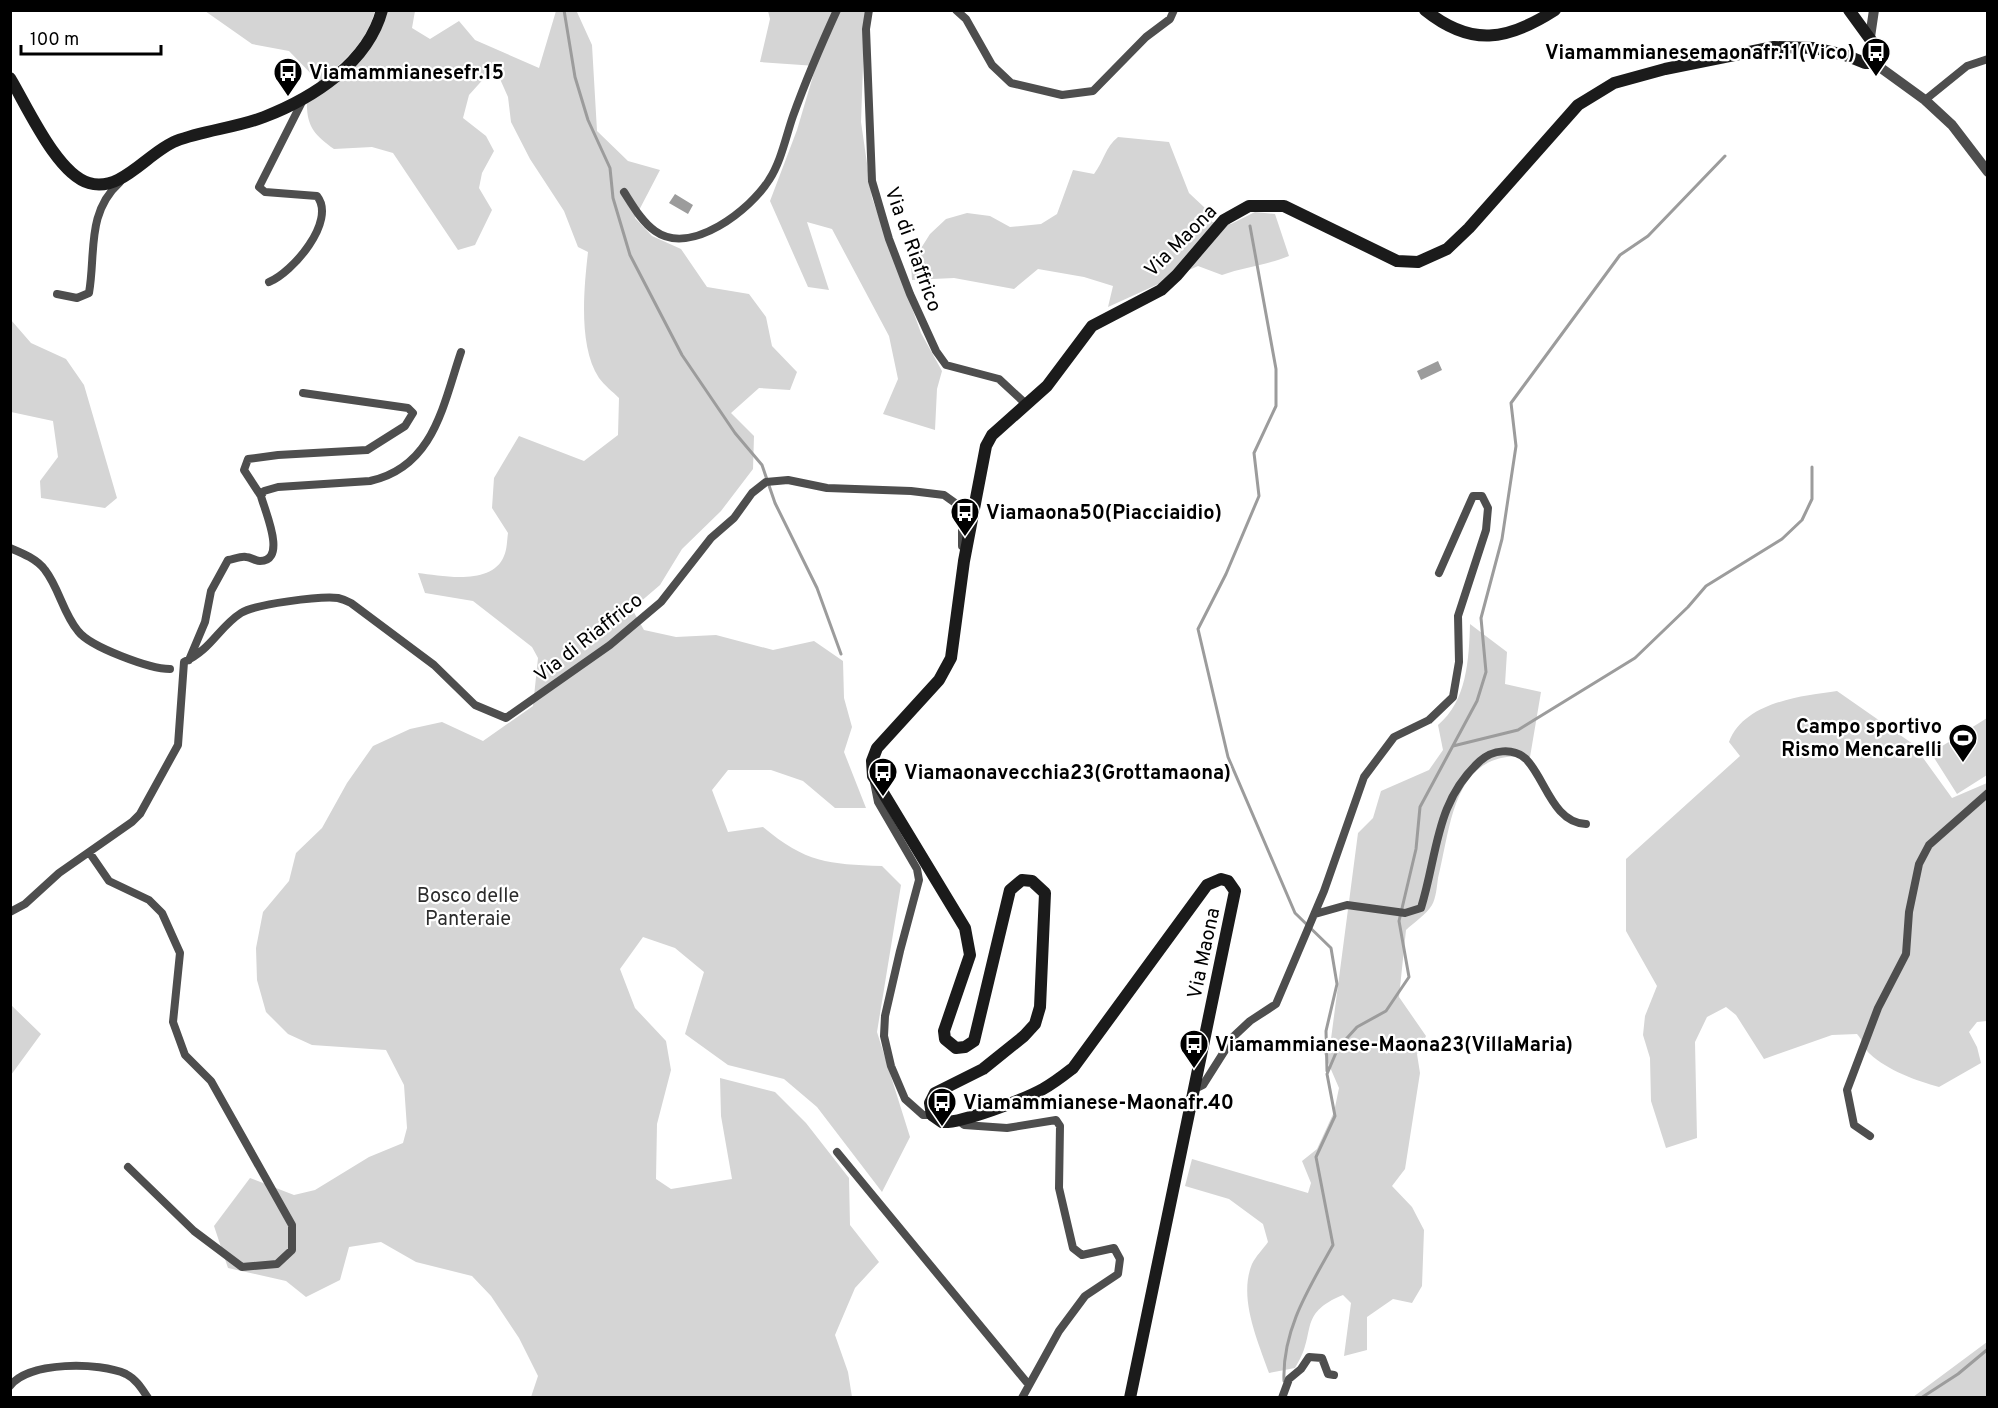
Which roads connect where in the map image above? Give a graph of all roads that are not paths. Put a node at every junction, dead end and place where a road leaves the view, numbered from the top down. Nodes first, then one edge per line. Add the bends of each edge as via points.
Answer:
1 (382, 10) edge
2 (837, 10) edge
3 (869, 10) edge
4 (956, 10) edge
5 (1174, 10) edge
6 (1425, 10) edge
7 (1555, 10) edge
8 (1849, 10) edge
9 (1874, 10) edge
10 (1870, 37) junction
11 (1988, 59) edge
12 (1874, 63) junction
13 (10, 78) edge
14 (304, 98) junction
15 (1925, 100) junction
16 (1988, 172) edge
17 (128, 175) junction
18 (624, 192) dead end
19 (269, 282) dead end
20 (57, 294) dead end
21 (461, 352) dead end
22 (303, 393) dead end
23 (1027, 405) junction
24 (261, 496) junction
25 (10, 548) edge
26 (964, 561) junction
27 (1439, 573) dead end
28 (187, 661) junction
29 (170, 669) junction
30 (160, 675) dead end
31 (873, 776) junction
32 (1988, 793) edge
33 (1586, 825) dead end
34 (89, 852) junction
35 (10, 912) edge
36 (1315, 914) junction
37 (1195, 1089) junction
38 (932, 1115) junction
39 (959, 1121) junction
40 (1870, 1136) dead end
41 (837, 1152) dead end
42 (128, 1167) dead end
43 (1334, 1375) dead end
44 (1029, 1385) junction
45 (10, 1386) edge
46 (148, 1398) edge
47 (1022, 1398) edge
48 (1130, 1398) edge
49 (1282, 1398) edge

1 - 14 main road via 357,59
2 - 18 street via 771,178 750,206 712,230 673,238 657,233 643,220
3 - 23 street, Via di Riaffrico via 866,29 872,181 910,294 946,365 999,379
4 - 5 street via 966,19 992,65 1011,83 1062,95 1093,91 1146,37 1170,19
6 - 7 main road via 1459,32 1489,36 1521,29
8 - 10 main road
9 - 10 street
10 - 12 main road via 1875,49
11 - 15 street via 1967,66
12 - 15 street
12 - 23 main road, Via Maona via 1822,50 1774,46 1614,83 1578,105 1447,249 1418,262 1397,261 1284,206 1249,206 1224,220 1161,290 1092,326 1047,386
13 - 17 main road via 67,168 88,183 106,184
14 - 17 main road via 264,117 176,141 148,156
14 - 19 street via 259,187 265,192 317,196 321,216 315,235 293,266
15 - 16 street via 1952,125
17 - 20 street via 107,197 94,227 89,293 77,298
21 - 24 street via 430,439 408,463 384,477 278,486
22 - 24 street via 408,408 413,413 405,426 367,450 248,459 244,470
23 - 26 main road, Via Maona via 992,435 986,446
24 - 28 street via 274,537 274,551 260,561 244,556 228,560 211,591 205,622
25 - 29 street via 45,569 79,633 131,660
26 - 28 street, Via di Riaffrico via 962,514 958,505 944,495 827,488 788,480 766,482 711,538 661,602 610,645 506,718 475,705 410,646 339,598 254,607 239,614 216,640
26 - 31 main road, Via Maona via 951,658 939,680 877,748 872,761
27 - 36 street via 1473,496 1482,496 1488,508 1486,531 1458,616 1459,662 1453,697 1429,720 1394,737 1364,777
28 - 29 street
28 - 34 street via 181,731 174,754 140,814
29 - 30 street
31 - 38 street, Via Maona via 878,802 920,880 885,1016 884,1036 905,1099 923,1115
31 - 38 main road via 965,928 970,955 944,1031 951,1046 966,1047 974,1041 1010,890 1022,880 1032,881 1045,893 1040,1007 1035,1024 983,1070 935,1094 930,1103
32 - 40 street via 1929,845 1919,864 1909,912 1906,954 1878,1008 1847,1090 1854,1125
33 - 36 street via 1558,808 1526,759 1513,751 1501,750 1482,759 1461,780 1444,811 1421,908 1405,913 1347,905
34 - 35 street
34 - 42 street via 109,881 149,900 162,913 180,953 173,1022 185,1055 212,1081 292,1225 292,1250 278,1264 242,1267 194,1230
36 - 37 street via 1276,1004 1234,1036 1203,1085
37 - 39 main road, Via Maona via 1234,898 1232,886 1221,879 1207,885 1073,1068 1041,1090
37 - 48 main road, Via Maona
38 - 39 main road, Via Maona via 942,1122
39 - 44 street via 964,1125 1007,1128 1056,1120 1060,1126 1059,1188 1073,1248 1079,1255 1111,1247 1119,1254 1118,1274 1085,1296 1059,1330
41 - 44 street
43 - 49 street via 1328,1374 1322,1359 1310,1357 1289,1379
44 - 47 street
45 - 46 street via 26,1373 83,1367 128,1375

